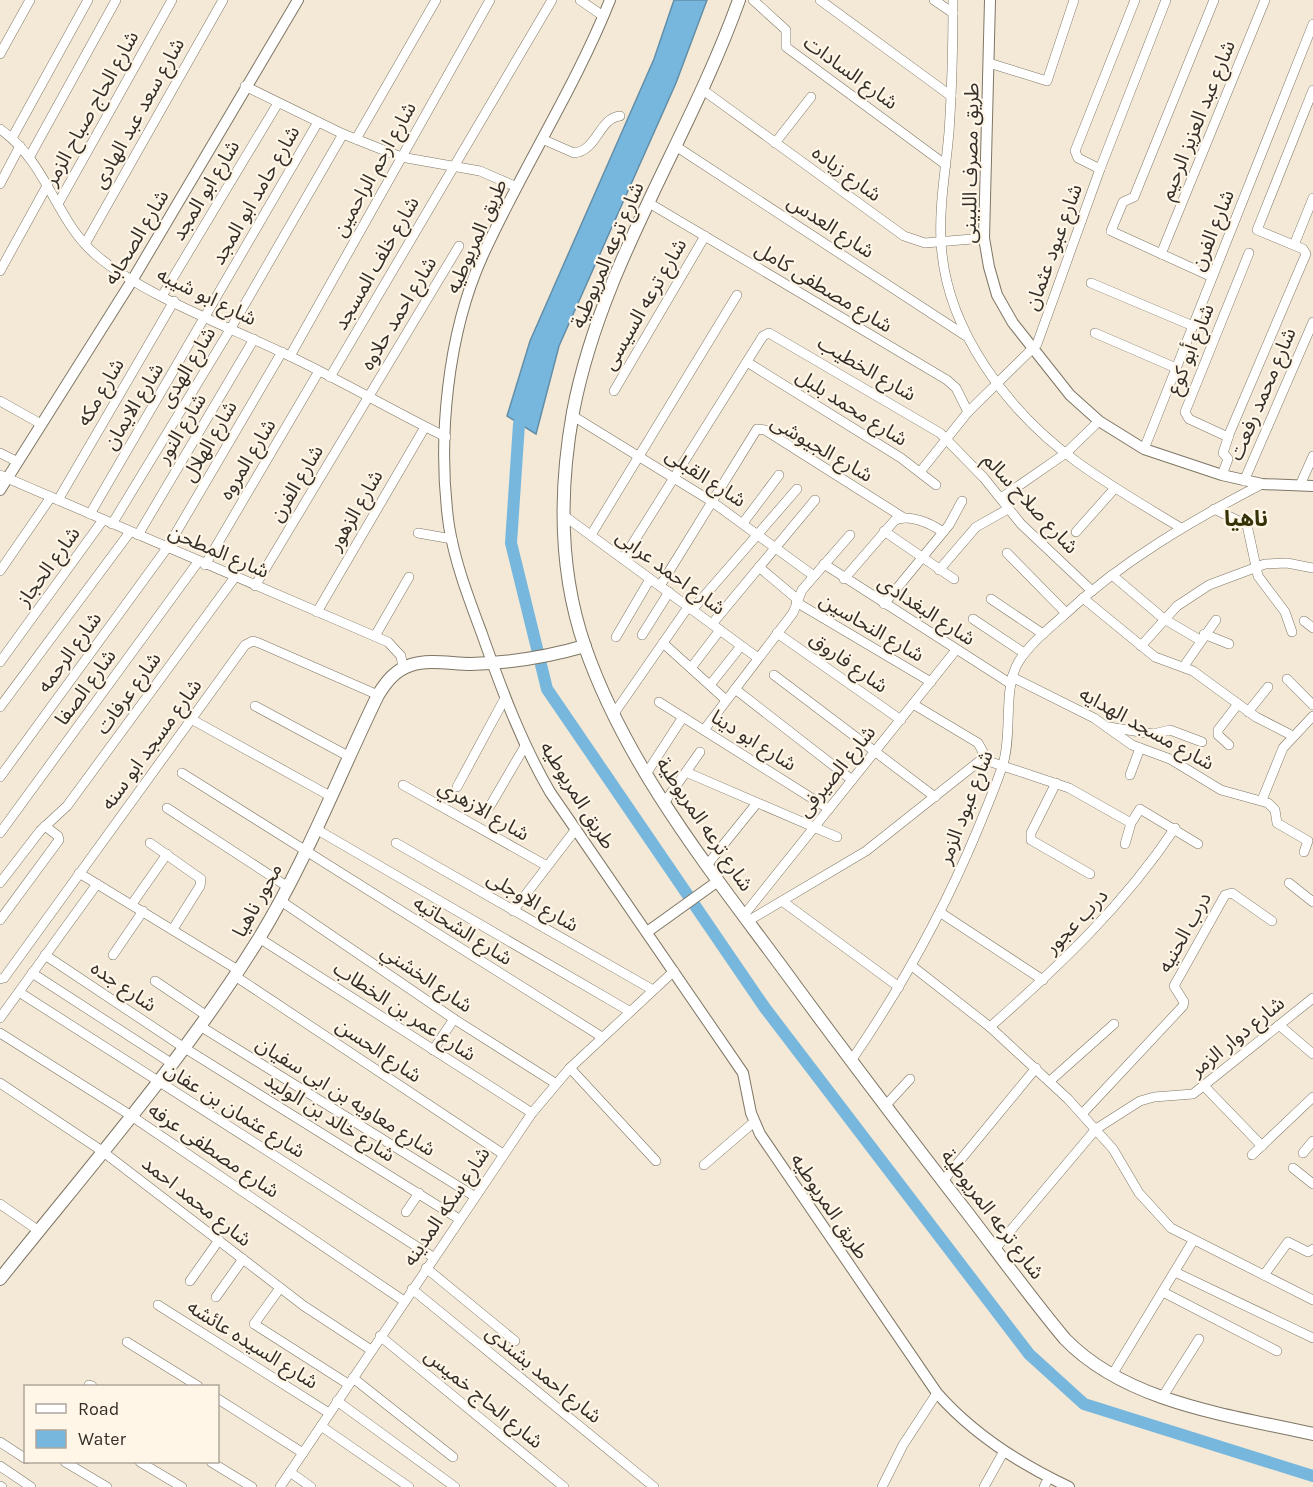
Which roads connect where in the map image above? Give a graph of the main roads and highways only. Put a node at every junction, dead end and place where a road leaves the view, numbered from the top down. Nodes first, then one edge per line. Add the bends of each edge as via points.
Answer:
1 (739, 0) edge
2 (579, 647) junction
3 (1, 1275) edge
4 (1313, 1434) edge

1 - 2 main road, شارع ترعه المريوطية via 703,90 611,285 595,328 573,416 563,515 564,549
2 - 3 main road, محور ناهيا via 537,658 492,663 423,663 391,676 348,756 288,887 237,973 171,1063
2 - 4 main road, شارع ترعه المريوطية via 646,774 707,865 714,884 746,918 1065,1339 1084,1358 1113,1375 1163,1396

